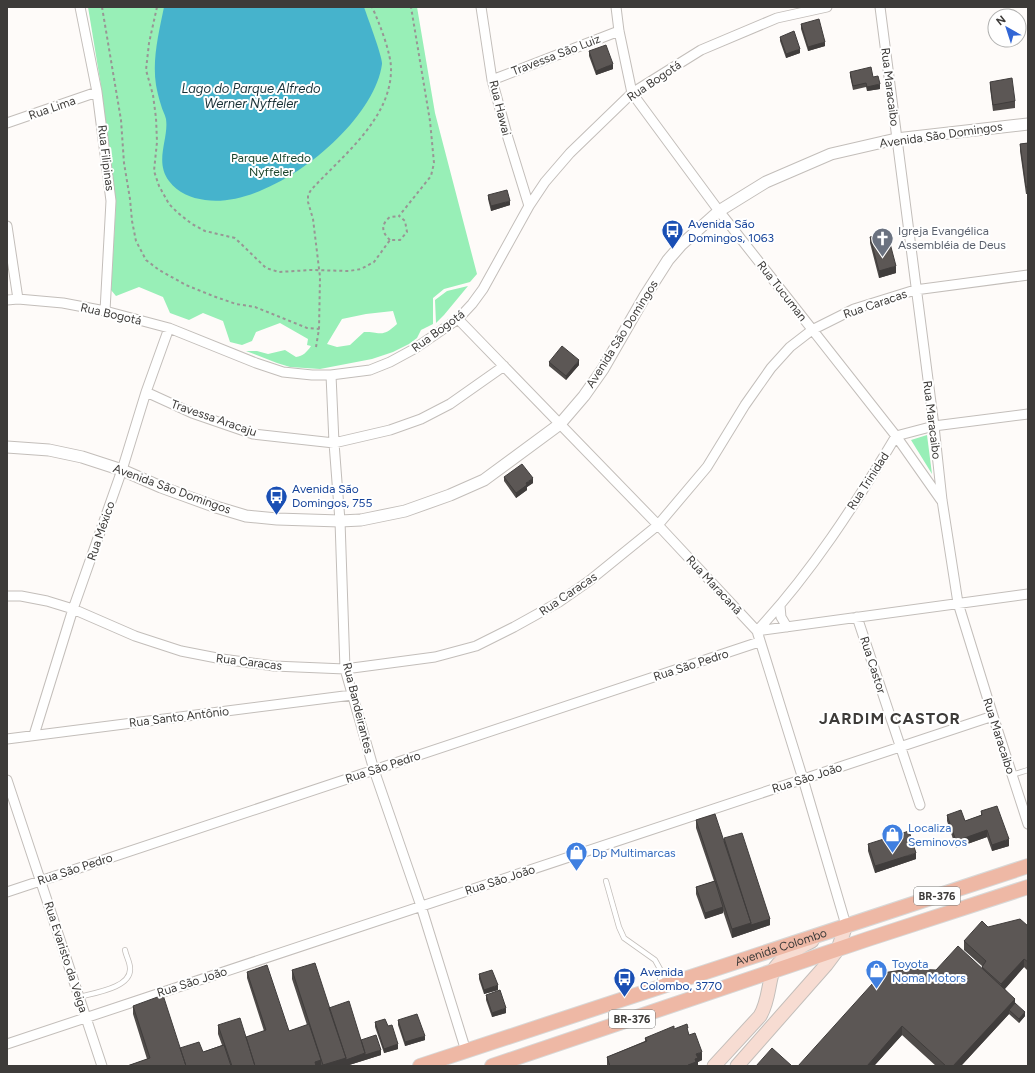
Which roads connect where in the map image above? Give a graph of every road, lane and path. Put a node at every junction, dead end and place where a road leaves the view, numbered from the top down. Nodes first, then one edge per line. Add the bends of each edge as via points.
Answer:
1 (80, 7) edge
2 (102, 7) edge
3 (157, 7) edge
4 (372, 7) edge
5 (411, 7) edge
6 (481, 7) edge
7 (616, 7) edge
8 (827, 7) edge
9 (880, 7) edge
10 (619, 31) junction
11 (492, 80) junction
12 (97, 92) junction
13 (632, 93) junction
14 (7, 123) edge
15 (1028, 124) edge
16 (896, 139) junction
17 (529, 206) junction
18 (719, 210) junction
19 (399, 216) junction
20 (7, 226) edge
21 (390, 240) junction
22 (319, 269) junction
23 (1028, 275) edge
24 (915, 290) junction
25 (18, 299) junction
26 (7, 300) edge
27 (105, 311) junction
28 (458, 319) junction
29 (169, 328) junction
30 (319, 329) junction
31 (812, 330) junction
32 (316, 347) dead end
33 (504, 366) junction
34 (331, 375) junction
35 (146, 392) junction
36 (1028, 414) edge
37 (560, 424) junction
38 (934, 426) junction
39 (896, 436) junction
40 (334, 443) junction
41 (7, 447) edge
42 (122, 470) junction
43 (942, 500) junction
44 (340, 521) junction
45 (658, 524) junction
46 (1028, 595) edge
47 (7, 596) edge
48 (958, 603) junction
49 (780, 606) junction
50 (73, 609) junction
51 (857, 617) junction
52 (787, 626) junction
53 (756, 631) junction
54 (759, 642) junction
55 (345, 669) junction
56 (352, 695) junction
57 (993, 716) junction
58 (34, 735) junction
59 (7, 739) edge
60 (900, 747) junction
61 (374, 770) junction
62 (1028, 770) edge
63 (1012, 775) junction
64 (803, 779) junction
65 (7, 780) edge
66 (920, 805) dead end
67 (1028, 824) edge
68 (1028, 866) edge
69 (40, 880) junction
70 (606, 881) dead end
71 (1028, 887) edge
72 (7, 892) edge
73 (421, 906) junction
74 (846, 925) junction
75 (125, 950) dead end
76 (838, 950) junction
77 (772, 972) junction
78 (660, 988) junction
79 (79, 996) junction
80 (86, 1017) junction
81 (635, 1018) junction
82 (7, 1044) edge
83 (466, 1051) junction
84 (102, 1066) edge
85 (420, 1066) edge
86 (492, 1066) edge
87 (714, 1066) edge
88 (737, 1066) edge

1 - 12 street, Rua Filipinas
2 - 30 path via 121,120 132,221 136,241 146,260 159,270 200,291 236,304 255,307 307,328
3 - 22 path via 148,43 146,70 156,118 154,171 169,204 205,232 235,238 266,268 279,272
4 - 22 path via 390,59 390,86 379,113 368,129 308,196
5 - 19 path via 430,120 434,163 431,176
6 - 11 street, Rua Hawai
7 - 10 street, Rua Tucuman
8 - 13 street, Rua Bogotá via 777,18 701,50
9 - 16 street, Rua Maracaibo
10 - 11 street, Travessa São Luiz
10 - 13 street, Rua Tucuman
11 - 17 street, Rua Hawai
12 - 14 street, Rua Lima
12 - 27 street, Rua Filipinas via 111,201
13 - 17 street, Rua Bogotá via 570,153 545,182
13 - 18 street, Rua Tucuman
15 - 16 street, Avenida São Domingos
16 - 18 street, Avenida São Domingos via 831,154 766,182
16 - 24 street, Rua Maracaibo
17 - 28 street, Rua Bogotá via 483,289
18 - 31 street, Rua Tucuman
18 - 37 street, Avenida São Domingos via 668,260 603,370
19 - 21 path via 390,217 383,224 384,233
19 - 21 path via 405,221 407,232 400,240
20 - 25 street
21 - 22 path via 374,262 361,269
22 - 30 path
23 - 24 street, Rua Caracas
24 - 31 street, Rua Caracas via 854,309
24 - 38 street, Rua Maracaibo
25 - 26 street, Rua Bogotá
25 - 27 street, Rua Bogotá via 63,303
27 - 29 street, Rua Bogotá
28 - 33 street, Rua Maracanã
28 - 34 street, Rua Bogotá via 390,362 370,370
29 - 34 street, Rua Bogotá via 283,372
29 - 35 street, Rua México
30 - 32 path
31 - 39 street, Rua Tucuman
31 - 45 street, Rua Caracas via 790,347 771,368 745,405 708,468
33 - 37 street, Rua Maracanã
33 - 40 street, Travessa Aracaju via 450,404 421,419 390,430
34 - 40 street, Rua Bandeirantes
35 - 40 street, Travessa Aracaju via 253,434
35 - 42 street, Rua México
36 - 38 street
37 - 44 street, Avenida São Domingos via 484,480 450,495 405,511 361,520
37 - 45 street, Rua Maracanã
38 - 39 street
38 - 43 street, Rua Maracaibo
39 - 43 street, Rua Tucuman
39 - 49 street, Rua Trinidad via 841,523
40 - 44 street, Rua Bandeirantes
41 - 42 street, Avenida São Domingos via 49,450
42 - 44 street, Avenida São Domingos via 161,487 246,516
42 - 50 street, Rua México
43 - 48 street, Rua Maracaibo
44 - 55 street, Rua Bandeirantes
45 - 53 street, Rua Maracanã
45 - 55 street, Rua Caracas via 589,581 559,602 476,646 435,657
46 - 48 street
47 - 50 street, Rua Caracas via 47,601
48 - 51 street
48 - 57 street, Rua Maracaibo
49 - 52 street via 781,617
49 - 53 street, Rua Trinidad
50 - 55 street, Rua Caracas via 136,636 181,651 274,666
50 - 58 street, Rua México
51 - 52 street
51 - 60 street, Rua Castor
52 - 53 street
53 - 54 street, Rua Maracanã
54 - 61 street, Rua São Pedro
54 - 64 street, Rua Maracanã
55 - 56 street, Rua Bandeirantes
56 - 58 street, Rua Santo Antônio
56 - 61 street, Rua Bandeirantes
57 - 60 street, Rua São João
57 - 63 street, Rua Maracaibo
58 - 59 street, Rua Santo Antônio
60 - 64 street, Rua São João
60 - 66 street, Rua Castor
61 - 69 street, Rua São Pedro
61 - 73 street, Rua Bandeirantes
62 - 63 lane
63 - 67 street, Rua Maracaibo
64 - 73 street, Rua São João
64 - 74 street, Rua Maracanã
65 - 69 street, Rua Evaristo da Veiga
68 - 74 main road, Avenida Colombo / BR-376
69 - 72 street, Rua São Pedro
69 - 79 street, Rua Evaristo da Veiga
70 - 78 lane via 618,927 624,938 655,960 660,969
71 - 76 main road, Avenida Colombo / BR-376
73 - 80 street, Rua São João
73 - 83 street, Rua Bandeirantes
74 - 76 main road
74 - 77 main road via 792,952
74 - 78 main road, Avenida Colombo / BR-376
75 - 79 lane via 130,969 128,977 121,984
76 - 77 main road, Avenida Colombo / BR-376
76 - 88 main road
77 - 81 main road, Avenida Colombo / BR-376
77 - 87 main road via 760,1016
78 - 81 main road via 652,1002
78 - 83 main road, Avenida Colombo / BR-376
79 - 80 street, Rua Evaristo da Veiga
80 - 82 street, Rua São João
80 - 84 street, Rua Evaristo da Veiga
81 - 86 main road, Avenida Colombo / BR-376
83 - 85 main road, Avenida Colombo / BR-376

